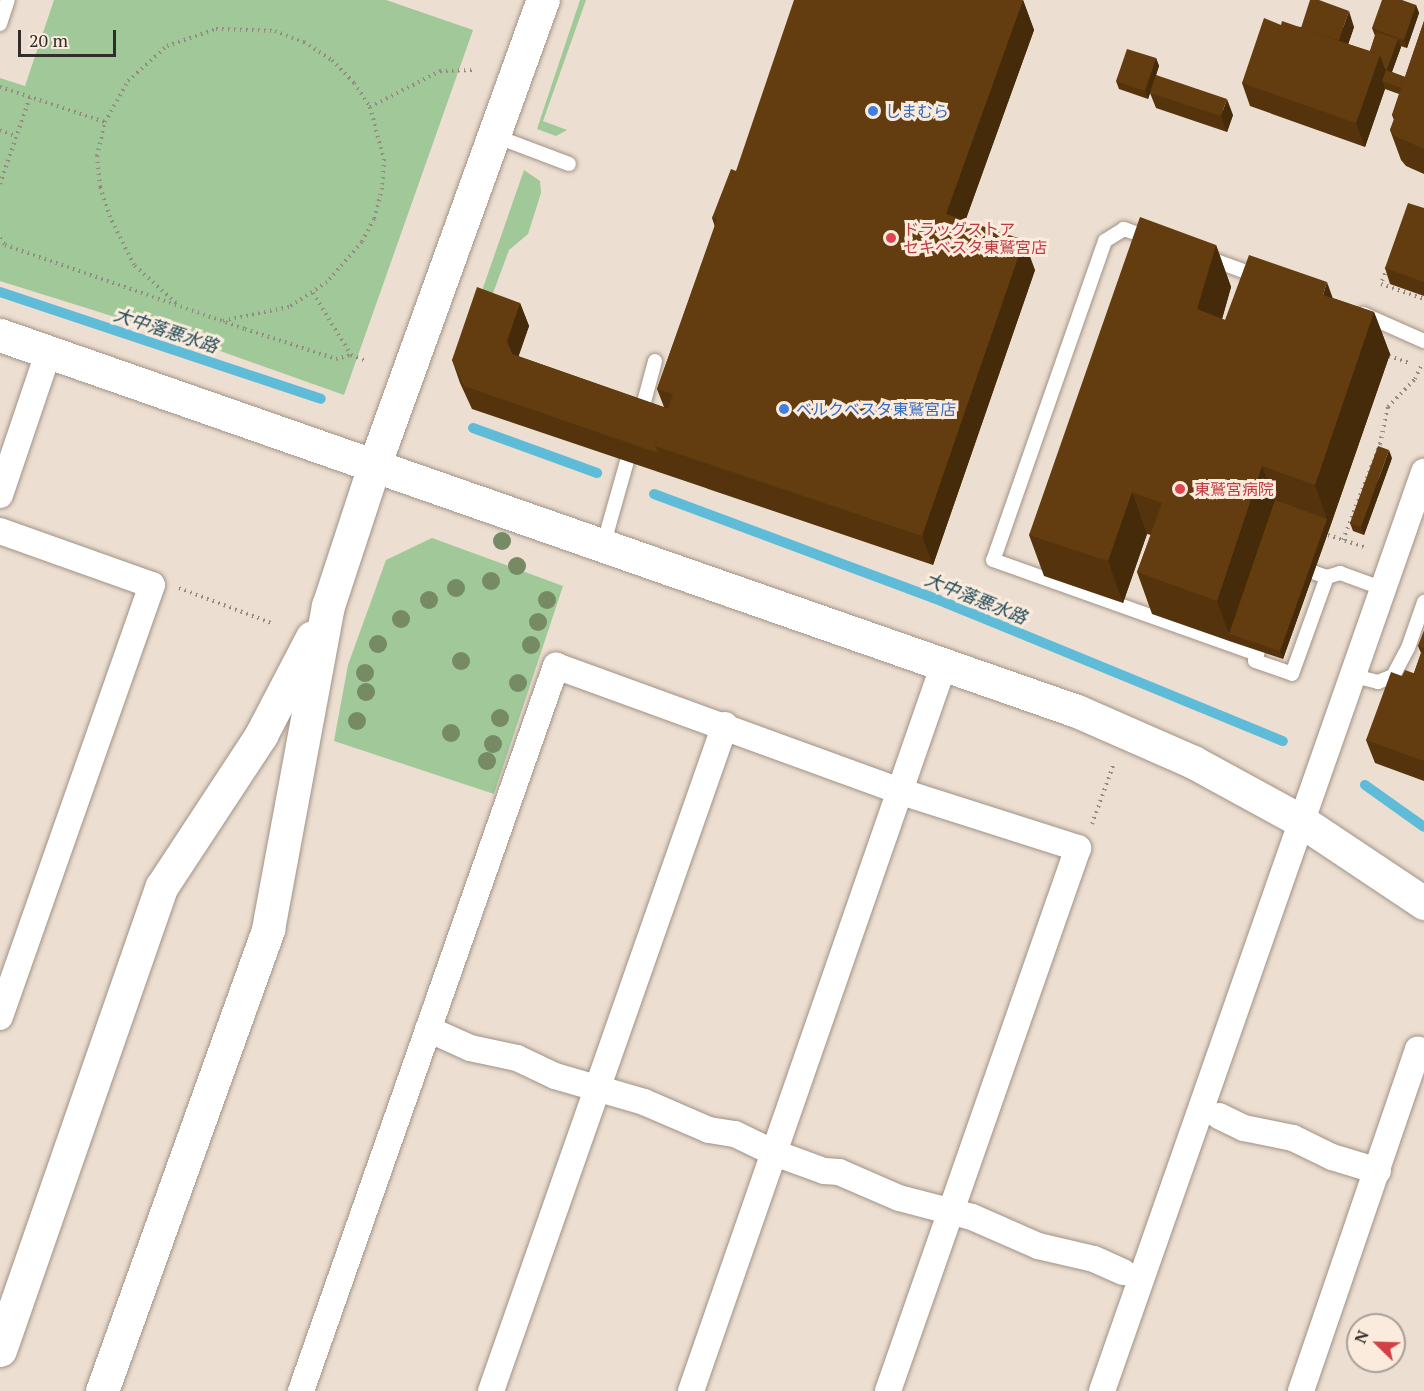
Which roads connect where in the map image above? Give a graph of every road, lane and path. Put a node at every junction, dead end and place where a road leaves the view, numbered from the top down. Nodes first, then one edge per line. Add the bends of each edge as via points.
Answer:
1 (8, 0) edge
2 (543, 0) edge
3 (0, 24) edge
4 (472, 70) dead end
5 (0, 87) edge
6 (30, 97) junction
7 (370, 107) junction
8 (105, 122) junction
9 (0, 130) edge
10 (16, 136) junction
11 (495, 136) junction
12 (569, 164) dead end
13 (0, 184) edge
14 (0, 238) edge
15 (3, 245) edge
16 (1168, 245) edge
17 (1190, 252) edge
18 (1388, 263) edge
19 (1272, 281) edge
20 (313, 292) junction
21 (1424, 299) edge
22 (176, 303) junction
23 (1350, 308) edge
24 (222, 321) junction
25 (0, 335) edge
26 (1424, 340) edge
27 (48, 353) junction
28 (351, 355) junction
29 (367, 361) dead end
30 (655, 361) dead end
31 (1422, 363) dead end
32 (625, 438) edge
33 (647, 446) edge
34 (374, 466) junction
35 (1424, 472) edge
36 (0, 495) edge
37 (1416, 519) edge
38 (0, 531) edge
39 (1328, 535) dead end
40 (1343, 540) junction
41 (603, 548) junction
42 (1376, 551) dead end
43 (1284, 575) edge
44 (1328, 577) junction
45 (152, 585) junction
46 (1384, 589) junction
47 (1424, 602) edge
48 (328, 606) junction
49 (271, 623) dead end
50 (1265, 631) edge
51 (1257, 654) junction
52 (944, 664) junction
53 (1354, 676) junction
54 (725, 725) junction
55 (1113, 766) dead end
56 (902, 792) junction
57 (1301, 821) junction
58 (1078, 848) junction
59 (1424, 903) edge
60 (0, 1017) edge
61 (428, 1029) junction
62 (1424, 1055) edge
63 (597, 1089) junction
64 (1219, 1116) dead end
65 (772, 1152) junction
66 (1378, 1171) junction
67 (951, 1211) junction
68 (1123, 1272) dead end
69 (0, 1350) edge
70 (102, 1391) edge
71 (301, 1391) edge
72 (491, 1391) edge
73 (691, 1391) edge
74 (888, 1391) edge
75 (1102, 1391) edge
76 (1301, 1391) edge

1 - 3 lane
2 - 11 street
4 - 7 path via 440,71
5 - 6 path
6 - 8 path
6 - 10 path
7 - 8 path via 332,60 304,42 275,31 242,27 201,33 166,46 128,81
7 - 20 path via 384,159 374,219 345,266
8 - 22 path via 97,156 100,186 110,217 135,265
9 - 10 path
10 - 13 path
11 - 12 lane
11 - 34 street
14 - 15 path
15 - 22 path
16 - 51 lane via 1124,229 1105,241 993,560
17 - 19 lane
18 - 21 path via 1381,284
20 - 24 path via 289,307
20 - 28 path
22 - 24 path
23 - 26 lane via 1397,332
24 - 28 path via 336,359
25 - 27 street
27 - 34 street
27 - 36 street
28 - 29 path
30 - 41 lane
31 - 40 path via 1415,379 1388,407 1380,444
32 - 33 lane
34 - 41 street
34 - 48 street
35 - 37 street
37 - 46 street
38 - 45 street
39 - 40 path
40 - 42 path
41 - 52 street
43 - 44 lane via 1288,563
44 - 46 lane via 1340,573
44 - 51 lane via 1292,674 1254,661
45 - 49 path via 172,585
45 - 60 street
46 - 53 street
47 - 53 lane via 1408,648 1393,676 1378,682
48 - 69 street via 261,735 162,886
48 - 70 street via 268,929
50 - 51 lane
52 - 56 street
52 - 57 street via 1077,711 1161,748
53 - 57 street
54 - 56 street
54 - 61 street via 556,666
54 - 63 street
55 - 58 path via 1090,829
56 - 58 street
56 - 65 street
57 - 59 street
57 - 75 street
58 - 67 street
61 - 63 street via 470,1048 517,1058 555,1076
61 - 71 street
62 - 66 street via 1418,1050
63 - 65 street via 644,1102 709,1130 735,1134
63 - 72 street
64 - 66 street via 1244,1128 1293,1138 1332,1157
65 - 67 street via 824,1171 839,1172 931,1209
65 - 73 street
66 - 76 street
67 - 68 street via 1014,1233 1038,1246 1094,1258
67 - 74 street

